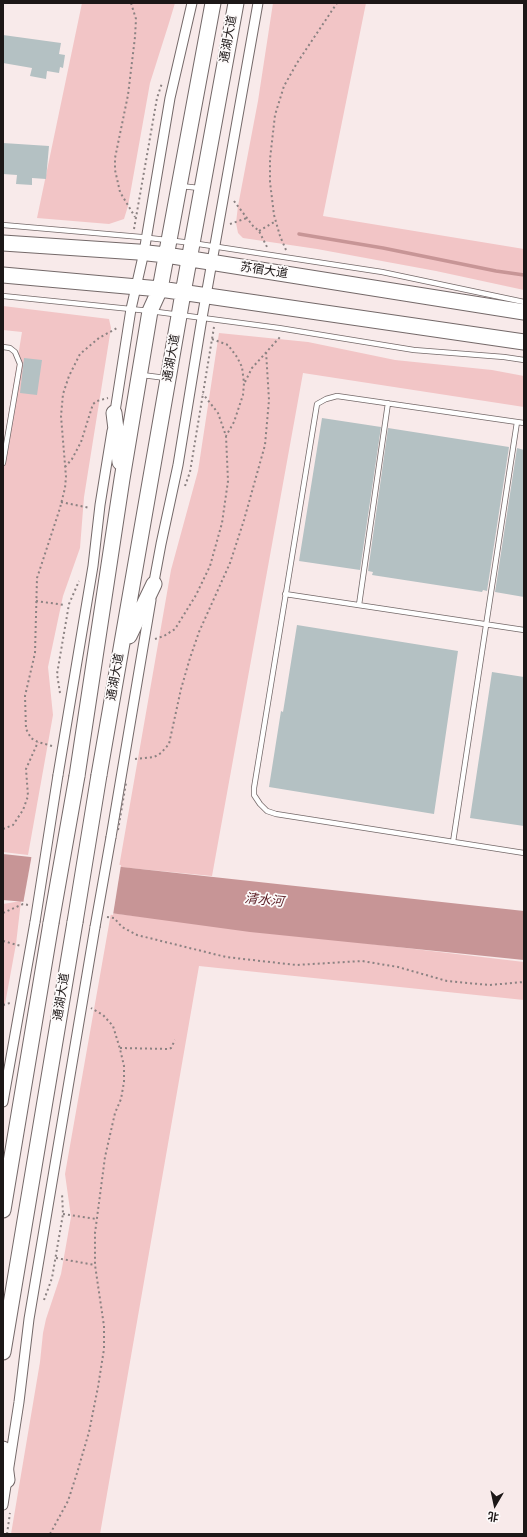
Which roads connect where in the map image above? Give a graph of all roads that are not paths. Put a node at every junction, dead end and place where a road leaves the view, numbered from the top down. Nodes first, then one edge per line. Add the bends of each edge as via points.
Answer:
1 (192, 3) edge
2 (213, 3) edge
3 (236, 3) edge
4 (258, 3) edge
5 (179, 185) junction
6 (202, 189) junction
7 (3, 225) edge
8 (3, 243) edge
9 (192, 243) junction
10 (145, 245) junction
11 (215, 247) junction
12 (168, 248) junction
13 (189, 258) junction
14 (212, 262) junction
15 (3, 275) edge
16 (136, 287) junction
17 (160, 289) junction
18 (183, 293) junction
19 (3, 296) edge
20 (206, 296) junction
21 (524, 302) edge
22 (131, 309) junction
23 (150, 311) junction
24 (524, 312) edge
25 (180, 315) junction
26 (202, 318) junction
27 (524, 342) edge
28 (3, 347) edge
29 (524, 360) edge
30 (140, 374) junction
31 (168, 379) junction
32 (388, 404) junction
33 (114, 413) junction
34 (517, 422) junction
35 (524, 423) edge
36 (3, 463) edge
37 (122, 479) junction
38 (154, 584) junction
39 (285, 594) junction
40 (359, 605) junction
41 (486, 624) junction
42 (524, 630) edge
43 (120, 653) junction
44 (453, 842) junction
45 (524, 853) edge
46 (3, 1102) edge
47 (3, 1210) edge
48 (3, 1352) edge
49 (3, 1449) edge
50 (7, 1480) junction
51 (3, 1505) edge

1 - 10 street via 170,98
2 - 5 main road, 通湖大道
3 - 6 main road, 通湖大道
4 - 11 street
5 - 6 lane
5 - 12 main road, 通湖大道
6 - 9 main road, 通湖大道
7 - 10 lane
8 - 10 main road, 苏宿大道
9 - 11 lane
9 - 12 lane
9 - 13 main road, 通湖大道
10 - 12 main road, 苏宿大道
10 - 16 street
11 - 14 street
11 - 21 lane via 382,272
12 - 13 main road, 苏宿大道
12 - 17 main road, 通湖大道
13 - 14 main road, 苏宿大道
13 - 18 main road, 通湖大道
14 - 20 street
14 - 24 main road, 苏宿大道
15 - 16 main road
16 - 17 main road
16 - 22 street
17 - 18 main road
17 - 23 main road, 通湖大道
18 - 20 main road
18 - 25 main road, 通湖大道
19 - 22 lane
20 - 26 street
20 - 27 main road
22 - 23 lane
22 - 33 street
23 - 25 lane
23 - 30 main road, 通湖大道
25 - 26 lane
25 - 31 main road, 通湖大道
26 - 29 lane via 284,328 414,350
26 - 38 street via 178,466
28 - 36 lane via 15,352 20,364
30 - 31 lane
30 - 37 main road, 通湖大道
31 - 43 main road, 通湖大道
32 - 34 lane
32 - 39 lane via 337,396 317,404
32 - 40 lane
33 - 37 main road
33 - 46 street, bridge via 35,922
34 - 35 lane
34 - 41 lane
37 - 47 main road, 通湖大道, bridge via 77,776
38 - 43 main road
38 - 50 street, bridge via 29,1320
39 - 40 lane
39 - 44 lane via 254,795 267,810 276,814
40 - 41 lane
41 - 42 lane
41 - 44 lane
43 - 48 main road, 通湖大道, bridge
44 - 45 lane
49 - 50 main road
50 - 51 street

